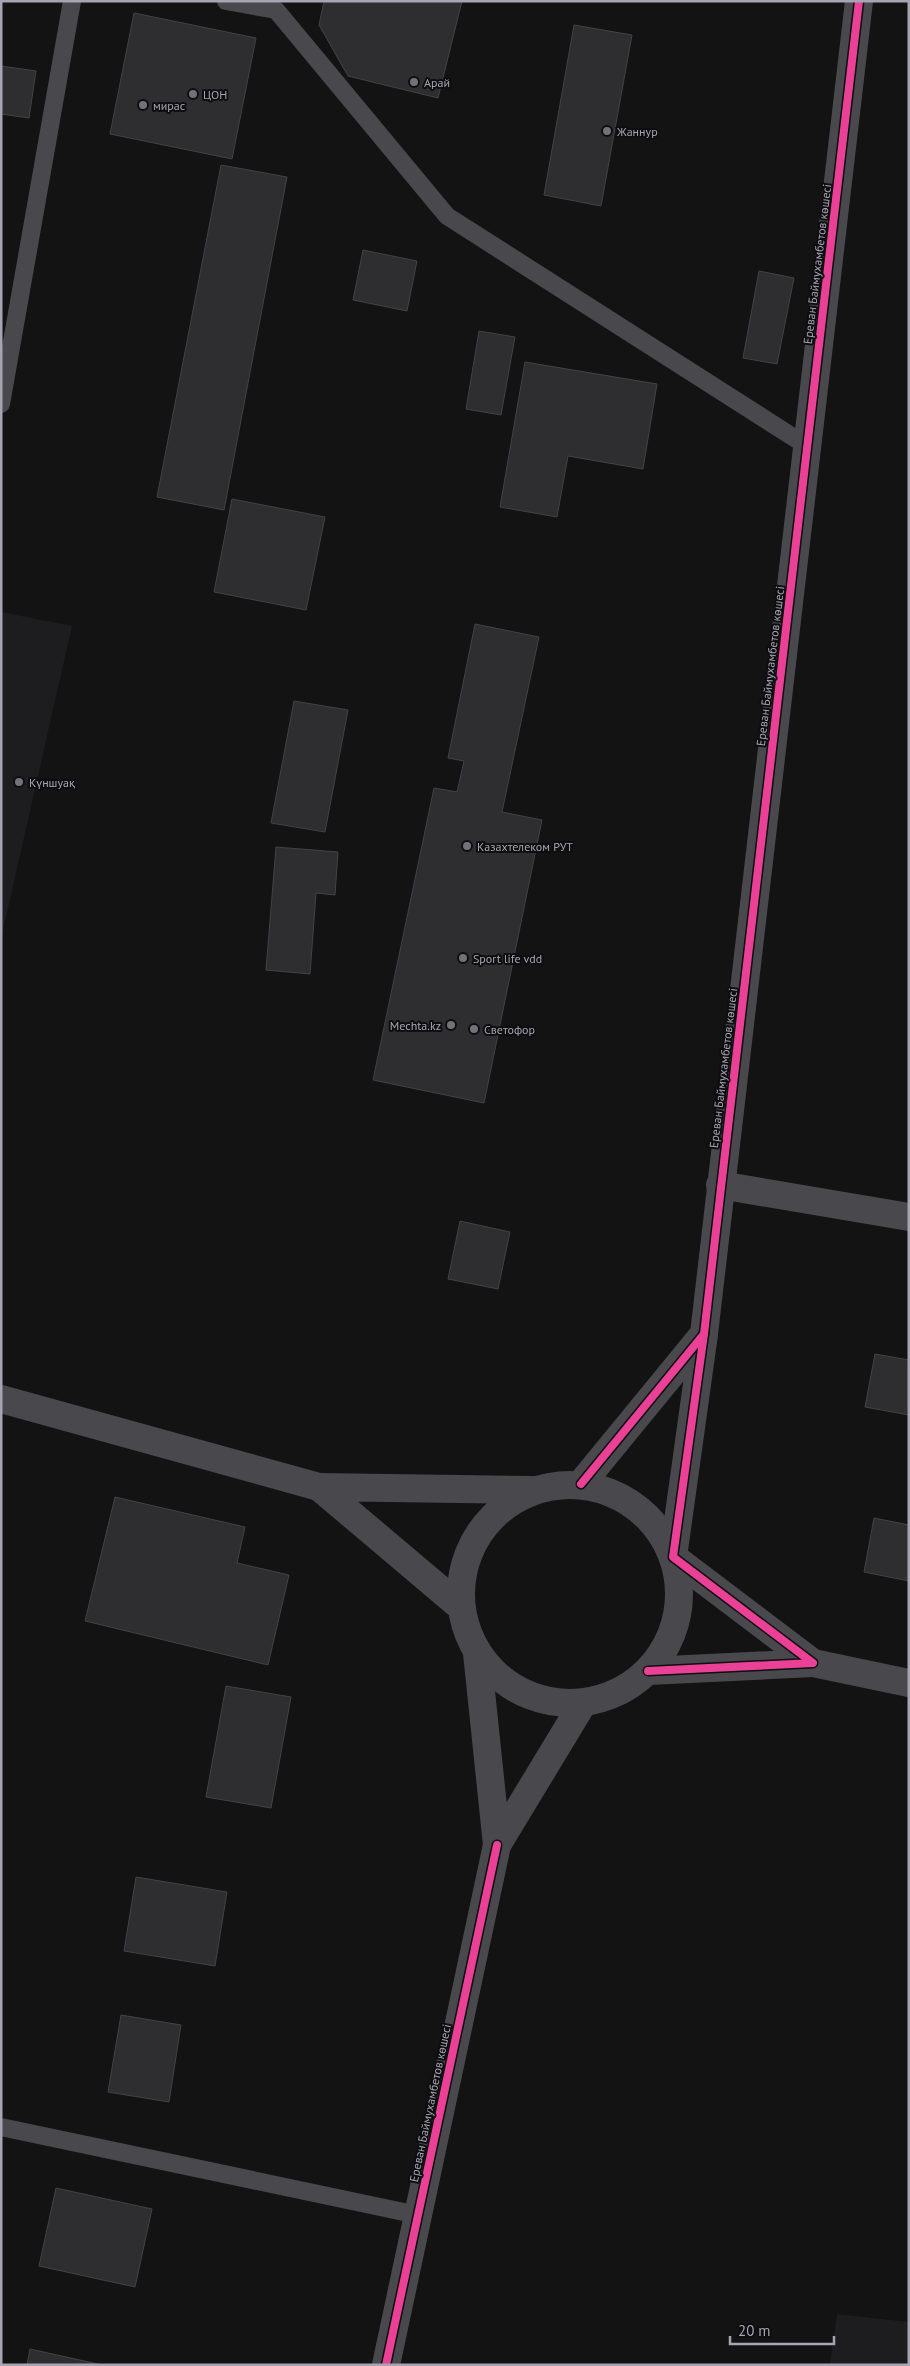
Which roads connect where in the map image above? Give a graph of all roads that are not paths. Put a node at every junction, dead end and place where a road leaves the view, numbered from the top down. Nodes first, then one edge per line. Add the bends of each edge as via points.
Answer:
1 (72, 1) edge
2 (226, 1) edge
3 (859, 1) edge
4 (1, 404) edge
5 (807, 446) junction
6 (720, 1185) junction
7 (909, 1217) edge
8 (704, 1334) junction
9 (1, 1399) edge
10 (581, 1484) junction
11 (319, 1487) junction
12 (533, 1490) junction
13 (673, 1557) junction
14 (461, 1607) junction
15 (477, 1653) junction
16 (813, 1663) junction
17 (648, 1671) junction
18 (909, 1683) edge
19 (583, 1703) junction
20 (496, 1845) junction
21 (1, 2127) edge
22 (418, 2215) junction
23 (386, 2365) edge

1 - 4 lane
2 - 5 lane via 276,10 447,216
3 - 5 street, Ереван Баймухамбетов көшесі
5 - 6 street, Ереван Баймухамбетов көшесі
6 - 7 street
6 - 8 street, Ереван Баймухамбетов көшесі
8 - 10 street
8 - 13 street, Ереван Баймухамбетов көшесі
9 - 11 street
10 - 12 street
10 - 13 street via 628,1500 662,1534
11 - 12 street
11 - 14 street
12 - 14 street via 511,1501 491,1517 476,1536 460,1582
13 - 16 street
13 - 17 street via 679,1581 679,1605 663,1652
14 - 15 street via 466,1631
15 - 19 street via 493,1672 534,1698 558,1703
15 - 20 street
16 - 17 street
16 - 18 street
17 - 19 street via 629,1687 607,1698
19 - 20 street
20 - 22 street, Ереван Баймухамбетов көшесі
21 - 22 lane
22 - 23 street, Ереван Баймухамбетов көшесі

